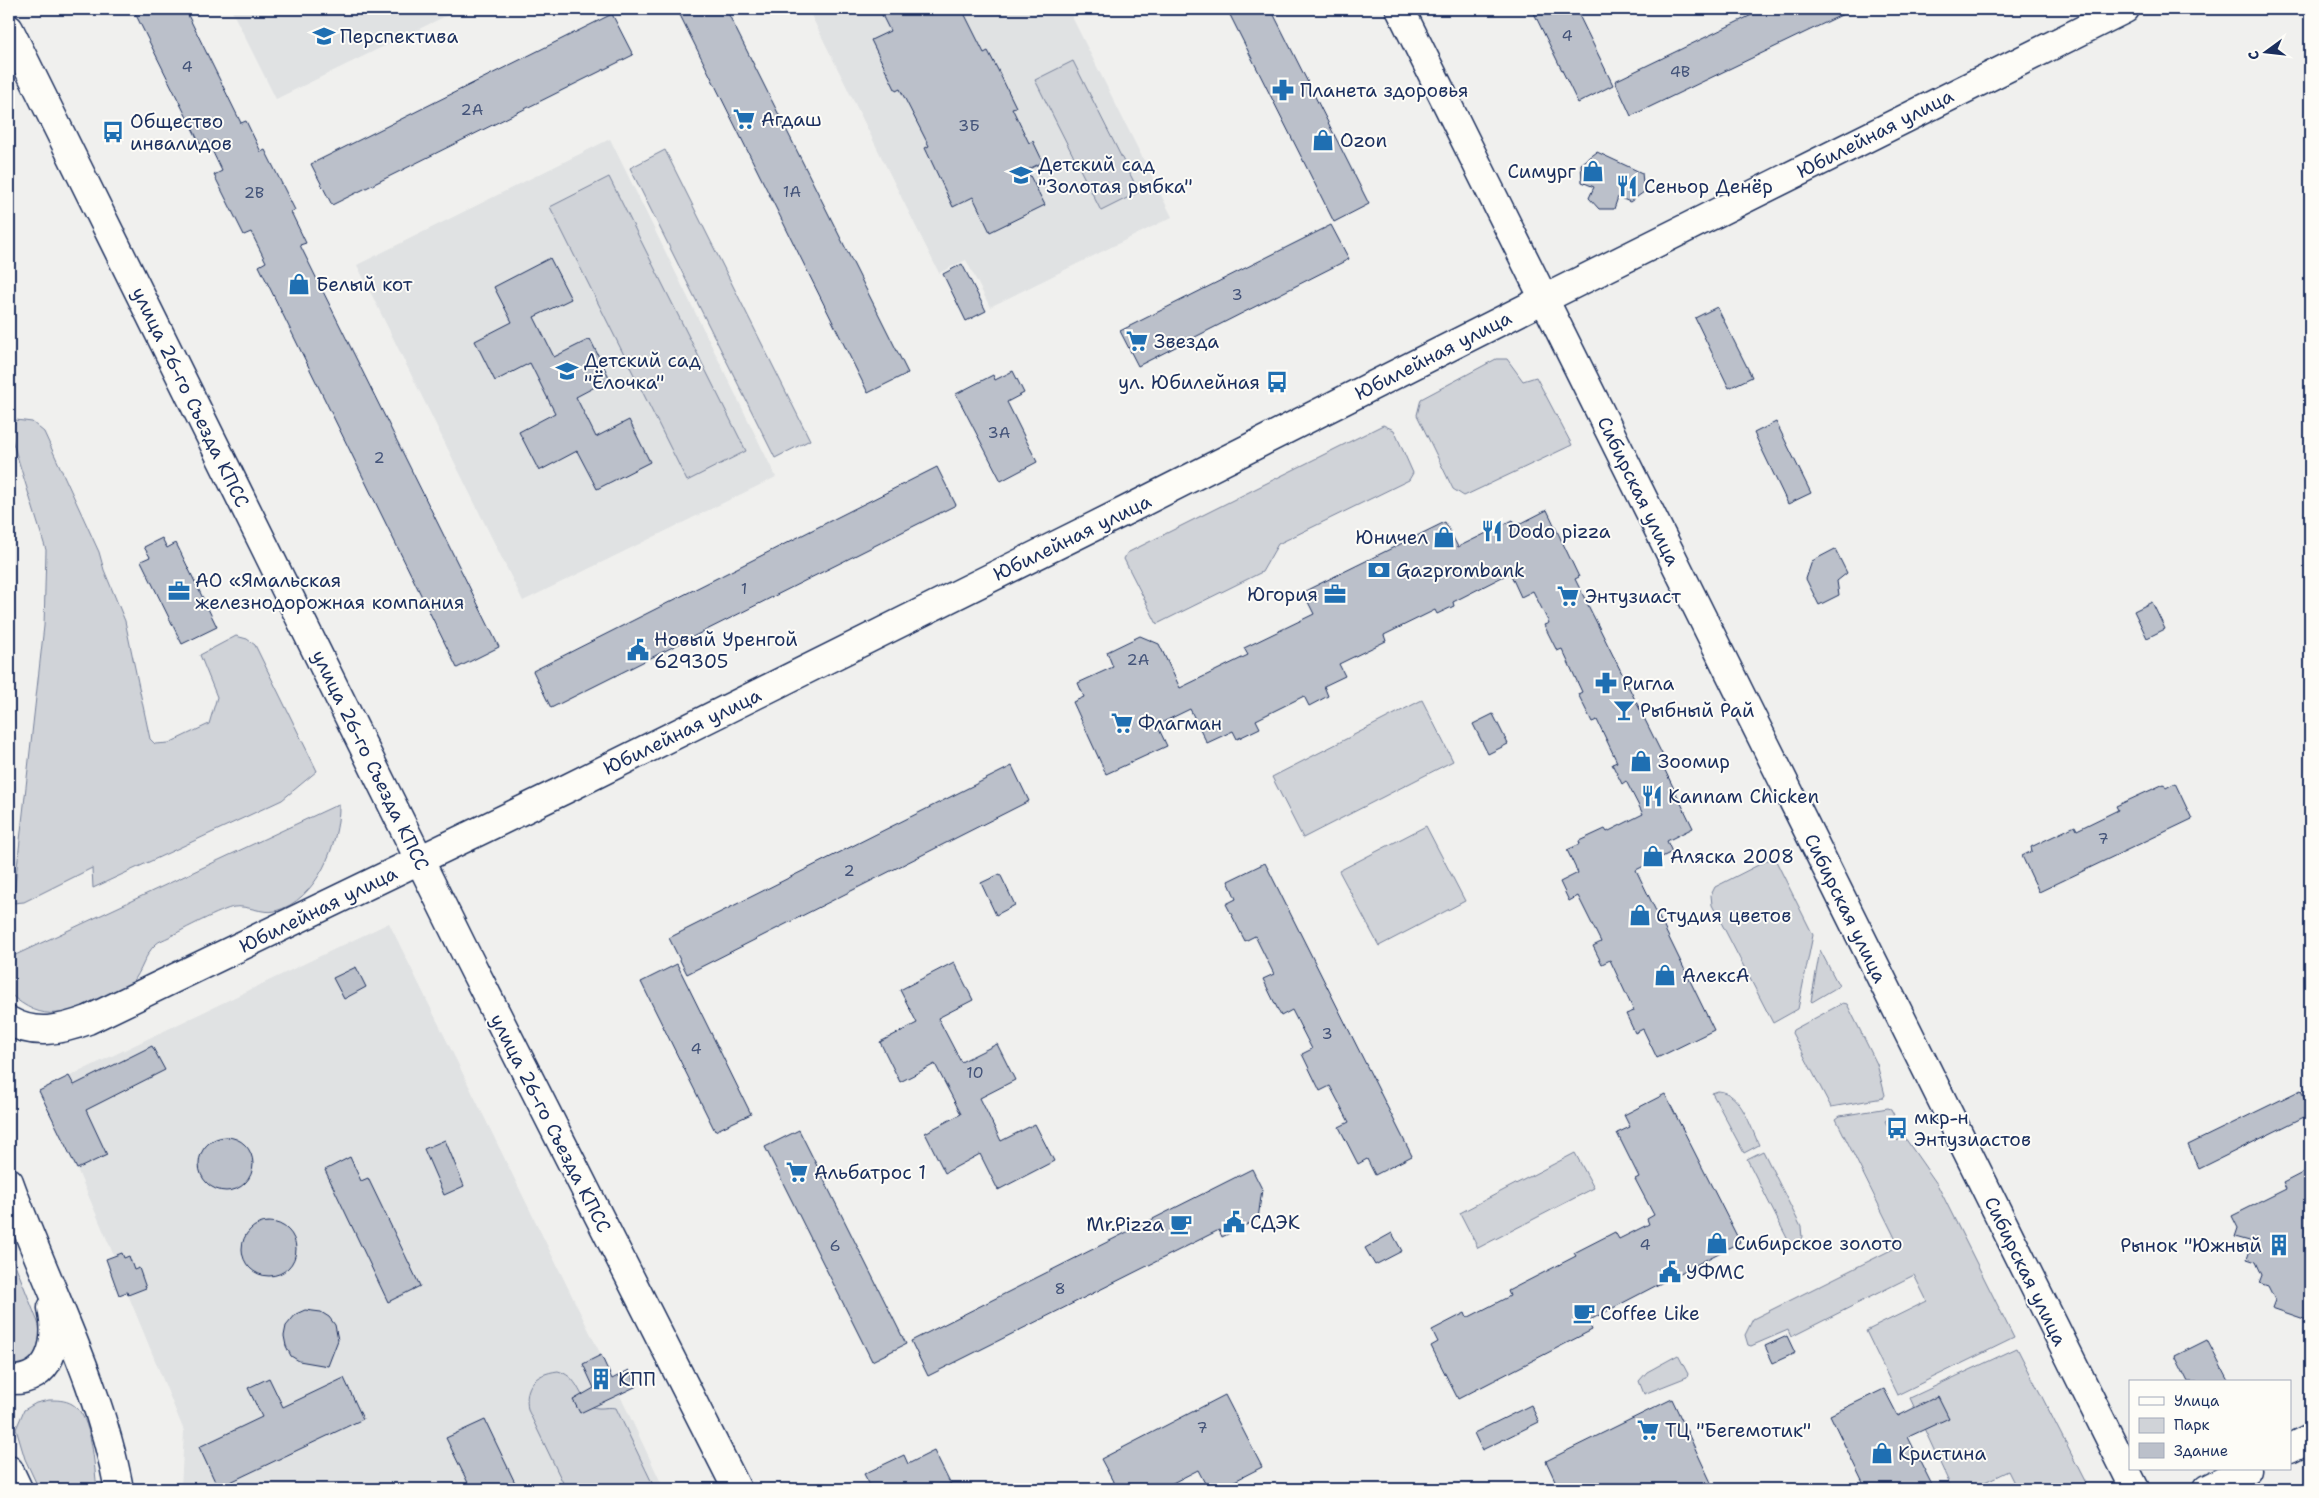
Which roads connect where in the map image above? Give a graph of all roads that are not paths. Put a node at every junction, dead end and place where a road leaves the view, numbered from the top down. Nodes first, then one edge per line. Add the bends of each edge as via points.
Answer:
1 (1400, 9) edge
2 (2124, 9) edge
3 (9, 29) edge
4 (1544, 300) junction
5 (420, 860) junction
6 (9, 1021) edge
7 (9, 1182) edge
8 (46, 1274) junction
9 (9, 1380) edge
10 (2310, 1438) edge
11 (2292, 1447) edge
12 (9, 1470) edge
13 (2245, 1470) edge
14 (18, 1489) edge
15 (119, 1489) edge
16 (736, 1489) edge
17 (2135, 1489) edge
18 (2207, 1489) edge

1 - 4 main road, Сибирская улица
2 - 4 main road, Юбилейная улица
3 - 5 main road, улица 26-го Съезда КПСС
4 - 5 main road, Юбилейная улица
4 - 17 main road, Сибирская улица
5 - 6 main road, Юбилейная улица via 88,1020 59,1030 45,1031
5 - 16 main road, улица 26-го Съезда КПСС
7 - 8 main road
8 - 9 main road via 54,1315 53,1349 39,1372
8 - 15 main road via 100,1413
10 - 11 main road
12 - 14 main road
13 - 18 main road

